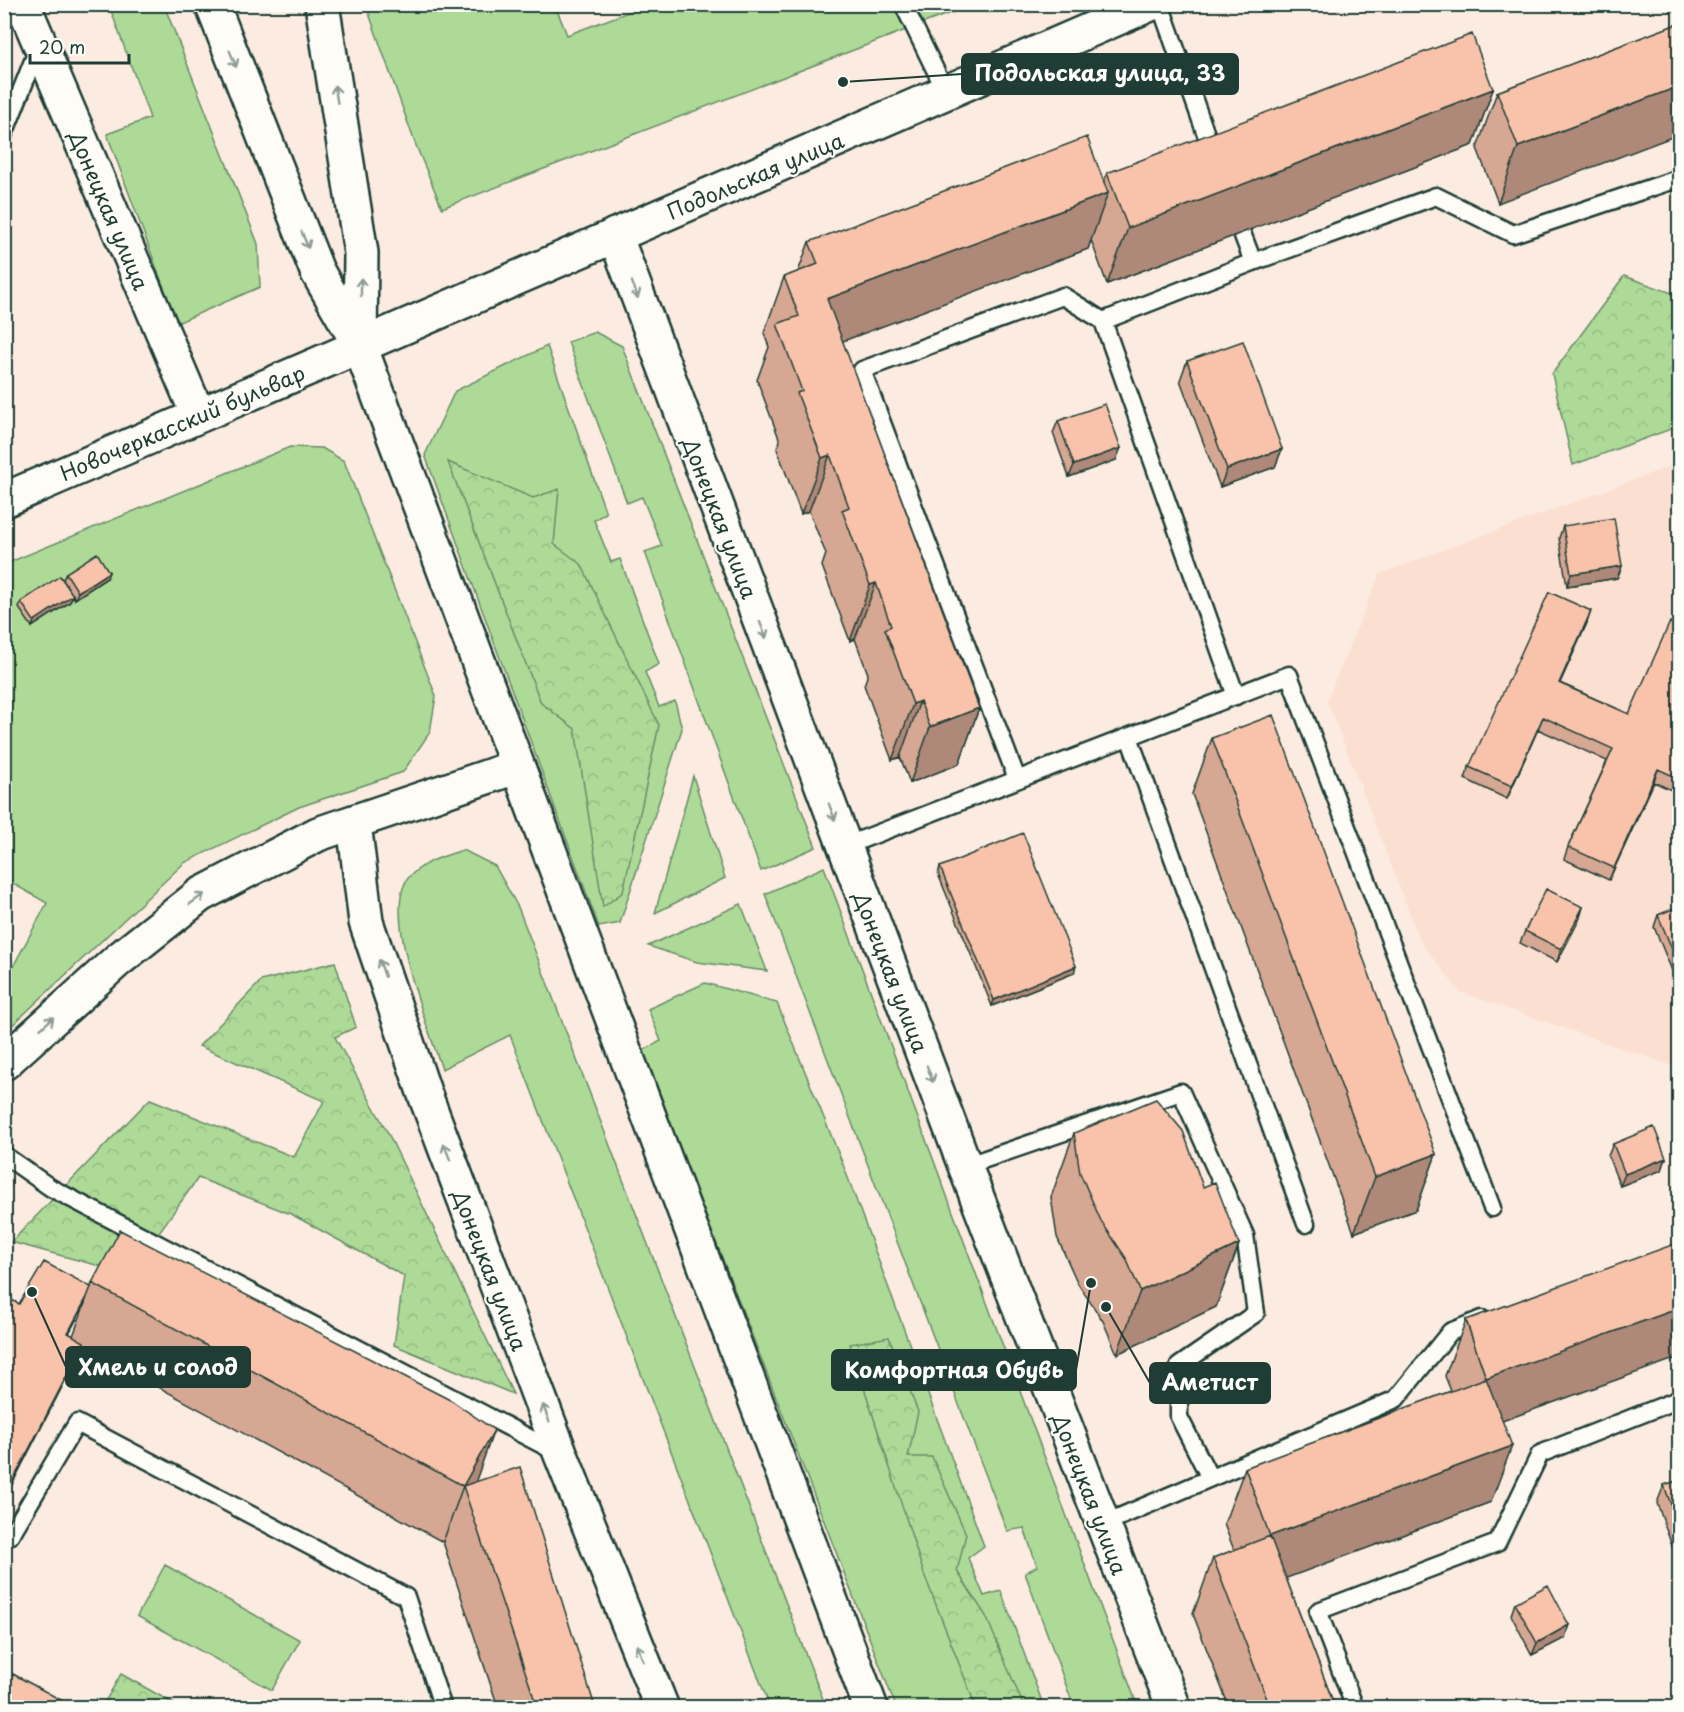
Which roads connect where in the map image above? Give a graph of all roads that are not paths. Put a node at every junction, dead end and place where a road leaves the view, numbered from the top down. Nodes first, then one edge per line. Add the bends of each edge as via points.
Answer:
1 (23, 4) edge
2 (212, 4) edge
3 (322, 4) edge
4 (903, 4) edge
5 (1150, 4) edge
6 (1160, 4) edge
7 (1100, 14) edge
8 (40, 45) junction
9 (945, 92) junction
10 (4, 135) edge
11 (1218, 167) edge
12 (1680, 178) edge
13 (1242, 233) edge
14 (615, 235) junction
15 (1252, 262) junction
16 (1103, 321) junction
17 (360, 346) junction
18 (198, 415) junction
19 (4, 500) edge
20 (1236, 696) junction
21 (1129, 736) junction
22 (516, 767) junction
23 (1017, 779) junction
24 (354, 823) junction
25 (844, 846) junction
26 (4, 1063) edge
27 (4, 1155) edge
28 (965, 1166) junction
29 (1492, 1208) dead end
30 (1306, 1224) dead end
31 (1493, 1315) edge
32 (1680, 1399) edge
33 (561, 1455) junction
34 (1210, 1478) junction
35 (1103, 1524) junction
36 (6, 1539) edge
37 (443, 1707) edge
38 (662, 1707) edge
39 (871, 1707) edge
40 (1174, 1707) edge
41 (1355, 1707) edge

1 - 8 street, Донецкая улица
2 -> 17 street via 317,271
17 -> 3 street via 361,253
4 - 9 lane
5 - 7 street, Подольская улица
6 - 11 lane
7 - 9 street, Подольская улица
8 - 10 lane
8 - 18 street, Донецкая улица
9 - 14 street, Подольская улица
12 - 15 lane via 1513,234 1436,196
13 - 15 lane
14 - 17 street, Подольская улица
14 -> 25 street, Донецкая улица
15 - 16 lane
16 - 20 lane
16 - 23 lane via 1063,296 862,370
17 - 18 street, Новочеркасский бульвар
17 - 22 street
18 - 19 street, Новочеркасский бульвар
20 - 21 lane
20 - 29 lane via 1289,675
21 - 23 lane
21 - 30 lane
22 - 24 street
22 - 39 street
23 - 25 lane
26 -> 24 street via 118,960 200,895 318,834
33 -> 24 street, Донецкая улица via 424,1092 366,922
25 -> 28 street, Донецкая улица
27 - 33 lane via 51,1188
28 - 34 lane via 1181,1092 1245,1235 1256,1313 1179,1366 1179,1417
28 - 35 street, Донецкая улица
31 - 34 lane via 1450,1332 1396,1400
32 - 41 lane via 1540,1454 1497,1543 1318,1611
38 -> 33 street, Донецкая улица
34 - 35 lane
35 - 40 street, Донецкая улица
36 - 37 lane via 77,1423 406,1598

